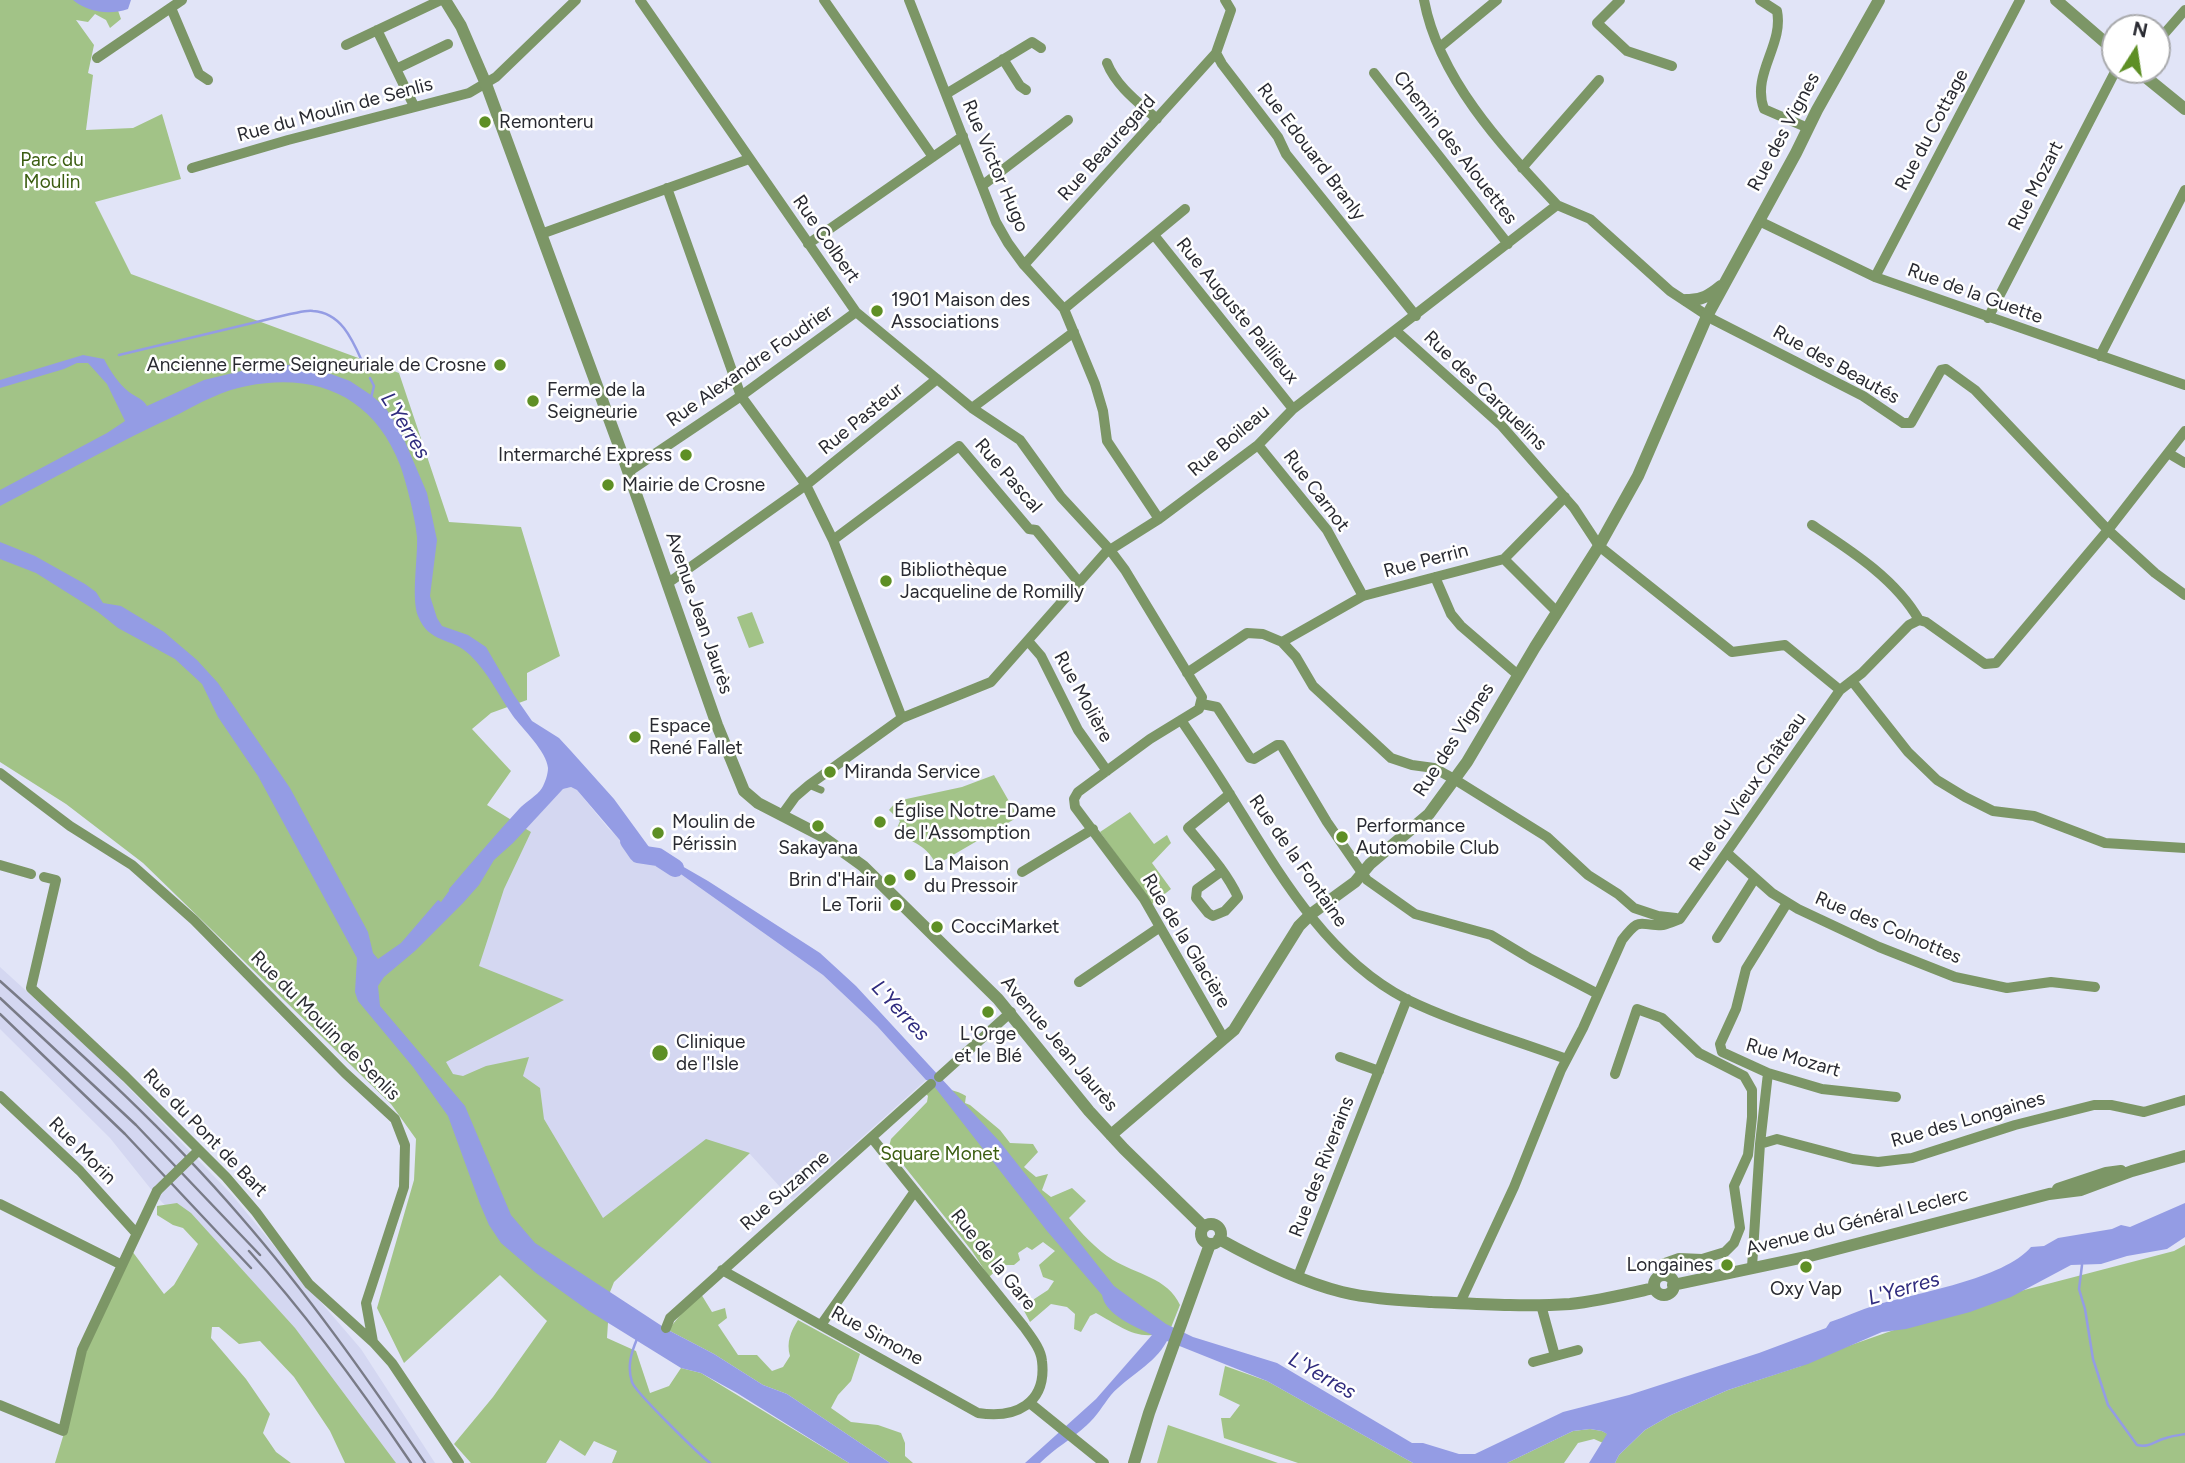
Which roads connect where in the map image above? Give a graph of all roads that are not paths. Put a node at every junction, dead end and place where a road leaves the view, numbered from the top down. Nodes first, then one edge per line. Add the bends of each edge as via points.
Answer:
1 (182, 0) edge
2 (443, 0) edge
3 (576, 0) edge
4 (640, 0) edge
5 (824, 0) edge
6 (909, 0) edge
7 (1225, 0) edge
8 (1424, 0) edge
9 (1497, 0) edge
10 (1620, 0) edge
11 (1760, 0) edge
12 (1879, 0) edge
13 (2020, 0) edge
14 (2056, 0) edge
15 (171, 8) junction
16 (2185, 10) edge
17 (2171, 26) edge
18 (377, 30) junction
19 (2101, 39) edge
20 (448, 44) dead end
21 (346, 45) dead end
22 (1440, 47) junction
23 (1041, 48) dead end
24 (1216, 53) junction
25 (97, 58) dead end
26 (1003, 60) junction
27 (1107, 63) dead end
28 (1672, 66) dead end
29 (396, 69) junction
30 (1374, 73) dead end
31 (208, 80) dead end
32 (1599, 80) dead end
33 (486, 84) junction
34 (2109, 84) edge
35 (2154, 84) edge
36 (1026, 90) dead end
37 (946, 94) junction
38 (414, 106) junction
39 (2185, 109) edge
40 (1157, 118) junction
41 (1068, 120) dead end
42 (1808, 128) junction
43 (963, 136) junction
44 (933, 157) junction
45 (749, 159) junction
46 (192, 168) dead end
47 (1522, 169) junction
48 (983, 185) junction
49 (667, 188) junction
50 (2185, 190) edge
51 (1557, 205) junction
52 (1185, 209) dead end
53 (1759, 221) junction
54 (541, 234) junction
55 (1154, 235) junction
56 (808, 244) junction
57 (1508, 244) junction
58 (1024, 265) junction
59 (1875, 277) junction
60 (1724, 284) junction
61 (1686, 300) junction
62 (1064, 309) junction
63 (856, 312) junction
64 (1708, 314) junction
65 (1416, 316) junction
66 (1988, 318) junction
67 (1395, 330) junction
68 (1074, 332) junction
69 (2100, 356) junction
70 (937, 379) junction
71 (2185, 385) edge
72 (741, 396) junction
73 (972, 408) junction
74 (1293, 409) junction
75 (2185, 431) edge
76 (1258, 445) junction
77 (2168, 453) junction
78 (2185, 463) edge
79 (628, 472) junction
80 (806, 485) junction
81 (1565, 497) junction
82 (1159, 519) junction
83 (1812, 525) dead end
84 (2108, 530) junction
85 (833, 540) junction
86 (1599, 546) junction
87 (1110, 550) junction
88 (1504, 559) junction
89 (1436, 577) junction
90 (1078, 581) junction
91 (668, 583) junction
92 (2185, 594) edge
93 (1363, 596) junction
94 (1557, 612) junction
95 (1919, 620) junction
96 (1028, 641) junction
97 (1282, 642) junction
98 (1187, 673) junction
99 (1518, 675) junction
100 (1852, 681) junction
101 (1840, 690) junction
102 (1202, 704) junction
103 (902, 718) junction
104 (1181, 720) junction
105 (1107, 771) junction
106 (0, 773) edge
107 (1454, 779) junction
108 (809, 785) junction
109 (821, 790) dead end
110 (1230, 794) junction
111 (782, 815) junction
112 (1093, 829) junction
113 (2185, 848) edge
114 (1727, 853) junction
115 (0, 865) edge
116 (1222, 871) junction
117 (1022, 872) dead end
118 (31, 874) dead end
119 (1362, 874) junction
120 (44, 877) dead end
121 (1755, 878) junction
122 (1787, 903) junction
123 (1311, 914) junction
124 (1681, 919) junction
125 (1160, 927) junction
126 (1717, 938) dead end
127 (1079, 982) dead end
128 (2095, 987) dead end
129 (1598, 994) junction
130 (1407, 999) junction
131 (1011, 1012) junction
132 (1223, 1037) junction
133 (1340, 1057) dead end
134 (1566, 1059) junction
135 (1379, 1071) junction
136 (1768, 1073) junction
137 (1615, 1074) dead end
138 (0, 1096) edge
139 (1896, 1097) dead end
140 (2185, 1100) edge
141 (1111, 1135) junction
142 (872, 1138) junction
143 (1760, 1144) junction
144 (198, 1151) junction
145 (2185, 1156) edge
146 (915, 1191) junction
147 (0, 1204) edge
148 (136, 1233) junction
149 (1214, 1241) junction
150 (122, 1265) junction
151 (1752, 1268) junction
152 (722, 1270) junction
153 (1298, 1276) junction
154 (1662, 1276) junction
155 (1673, 1285) junction
156 (1654, 1288) junction
157 (1460, 1303) junction
158 (1541, 1305) junction
159 (821, 1325) junction
160 (666, 1328) dead end
161 (373, 1342) junction
162 (1578, 1350) dead end
163 (1555, 1356) junction
164 (1533, 1362) dead end
165 (1031, 1404) junction
166 (0, 1405) edge
167 (459, 1463) edge
168 (1104, 1463) edge
169 (1134, 1463) edge

1 - 15 street
2 - 18 street
2 - 33 street, Avenue Jean Jaurès via 461,26
3 - 33 street, Rue du Moulin de Senlis
4 - 45 street, Rue Colbert
5 - 44 street
6 - 37 street, Rue Victor Hugo
7 - 24 street via 1231,10
8 - 22 street
9 - 22 street
10 - 28 street via 1597,23 1627,51
11 - 42 street via 1777,11 1780,24 1759,97 1764,109
12 - 42 street, Rue des Vignes
13 - 59 street, Rue du Cottage
14 - 19 street
15 - 25 street
15 - 31 street via 199,74
16 - 17 street
18 - 21 street
18 - 29 street
20 - 29 street
22 - 47 street via 1448,69
23 - 26 street via 1032,42
24 - 40 street, Rue Beauregard
24 - 65 street, Rue Edouard Branly via 1286,154
26 - 36 street
26 - 37 street
27 - 40 street via 1132,96
29 - 38 street
30 - 57 street, Chemin des Alouettes
32 - 47 street
33 - 38 street, Rue du Moulin de Senlis via 469,93
33 - 54 street, Avenue Jean Jaurès
34 - 66 street, Rue Mozart
35 - 39 street
37 - 43 street, Rue Victor Hugo
38 - 46 street, Rue du Moulin de Senlis
40 - 58 street, Rue Beauregard
41 - 48 street
42 - 53 street, Rue des Vignes
43 - 44 street
43 - 48 street, Rue Victor Hugo
44 - 56 street
45 - 49 street
45 - 56 street, Rue Colbert
47 - 51 street
48 - 58 street, Rue Victor Hugo via 996,222
49 - 54 street
49 - 72 street
50 - 69 street
51 - 57 street, Rue Boileau
51 - 61 street via 1590,219
52 - 55 street
53 - 59 street, Rue de la Guette
53 - 60 street, Rue des Vignes
54 - 79 street, Avenue Jean Jaurès
55 - 62 street
55 - 74 street, Rue Auguste Paillieux
56 - 63 street, Rue Colbert
57 - 65 street, Rue Boileau
58 - 62 street, Rue Victor Hugo
59 - 66 street, Rue de la Guette
60 - 61 street via 1711,295
60 - 64 street, Rue des Vignes
61 - 64 street
62 - 68 street, Rue Victor Hugo
63 - 70 street, Rue Colbert
63 - 72 street, Rue Alexandre Foudrier
64 - 84 street, Rue des Beautés via 1863,396 1903,423 1911,423 1941,370 1946,369 1975,390
64 - 86 street, Rue des Vignes via 1638,476
65 - 67 street, Rue Boileau
66 - 69 street, Rue de la Guette
67 - 74 street, Rue Boileau
67 - 81 street, Rue des Carquelins via 1501,425
68 - 73 street
68 - 82 street, Rue Victor Hugo via 1095,384 1107,441
69 - 71 street, Rue de la Guette
70 - 73 street, Rue Colbert
70 - 80 street, Rue Pasteur
72 - 79 street, Rue Alexandre Foudrier
72 - 80 street
73 - 87 street, Rue Colbert via 1020,440 1060,497
74 - 76 street, Rue Boileau
75 - 77 street
76 - 82 street, Rue Boileau
76 - 93 street, Rue Carnot via 1327,530
77 - 78 street
77 - 84 street
79 - 91 street, Avenue Jean Jaurès
80 - 85 street
80 - 91 street, Rue Pasteur
81 - 86 street, Rue des Carquelins
81 - 88 street
82 - 87 street, Rue Boileau
83 - 95 street via 1876,571
84 - 92 street
84 - 95 street via 1996,663 1985,664
85 - 90 street, Rue Pascal via 959,446
85 - 103 street
86 - 94 street, Rue des Vignes
86 - 101 street, Rue des Carquelins via 1732,652 1785,645
87 - 90 street, Rue Boileau
87 - 98 street
88 - 89 street, Rue Perrin
88 - 94 street
89 - 93 street, Rue Perrin
89 - 99 street via 1461,626
90 - 96 street, Rue Boileau
91 - 111 street, Avenue Jean Jaurès via 739,782 750,798
93 - 97 street, Rue Perrin
94 - 99 street, Rue des Vignes
95 - 100 street, Rue du Vieux Château
96 - 103 street, Rue Boileau via 991,682
96 - 105 street, Rue Molière
97 - 98 street via 1247,633
97 - 107 street via 1313,685 1391,758 1434,768
98 - 102 street
99 - 107 street, Rue des Vignes
100 - 101 street, Rue du Vieux Château
100 - 113 street via 1908,752 1937,780 1965,797 1993,811 2034,816 2105,843
101 - 114 street, Rue du Vieux Château
102 - 104 street, Rue de la Glacière
102 - 119 street via 1217,706 1250,758 1281,745
103 - 108 street, Rue Boileau
104 - 105 street, Rue de la Glacière
104 - 110 street, Rue de la Fontaine
105 - 112 street, Rue de la Glacière via 1074,799
106 - 161 street, Rue du Moulin de Senlis via 132,865 194,920 395,1119 405,1144 404,1187 366,1303
107 - 119 street, Rue des Vignes via 1429,814
107 - 124 street via 1547,837 1588,875 1634,908
108 - 109 street
108 - 111 street, Rue Boileau
110 - 116 street via 1188,828
110 - 123 street, Rue de la Fontaine
111 - 131 street, Avenue Jean Jaurès via 863,866
112 - 117 street
112 - 125 street, Rue de la Glacière
114 - 121 street, Rue des Colnottes
114 - 124 street, Rue du Vieux Château
115 - 118 street
116 - 116 street via 1197,889 1196,898 1213,916 1238,897
119 - 123 street, Rue des Vignes
119 - 129 street via 1415,914 1491,935
120 - 144 street, Rue du Pont de Bart via 55,880 31,988
121 - 122 street, Rue des Colnottes
121 - 126 street
122 - 128 street, Rue des Colnottes via 1955,977 2007,988 2050,982
122 - 136 street, Rue Mozart via 1746,969 1736,1009 1720,1044 1724,1055
123 - 130 street, Rue de la Fontaine via 1343,953
123 - 132 street, Rue des Vignes via 1234,1030
124 - 129 street via 1662,925 1643,922 1631,928
125 - 127 street
125 - 132 street, Rue de la Glacière
129 - 134 street
130 - 134 street, Rue de la Fontaine
130 - 135 street, Rue des Riverains
131 - 141 street, Avenue Jean Jaurès
131 - 142 street, Rue Suzanne
132 - 141 street, Rue des Vignes
133 - 135 street
134 - 157 street via 1498,1226
135 - 153 street, Rue des Riverains
136 - 139 street, Rue Mozart via 1822,1089
136 - 143 street
137 - 154 street via 1637,1009 1662,1018 1699,1053 1744,1076 1752,1090 1748,1155 1734,1186 1740,1228 1734,1242 1725,1252 1702,1259 1670,1259 1662,1264
138 - 148 street, Rue Morin via 80,1171
140 - 143 street, Rue des Longaines via 2144,1112 2094,1105 1912,1158 1878,1162 1777,1139
141 - 149 street, Avenue Jean Jaurès via 1204,1227 1216,1226 1221,1233
142 - 146 street, Rue de la Gare
142 - 152 street, Rue Suzanne
143 - 151 street
144 - 148 street, bridge via 157,1191
144 - 161 street, Rue du Pont de Bart via 256,1212 309,1283
145 - 151 street, Avenue du Général Leclerc via 2081,1190
146 - 159 street
146 - 165 street, Rue de la Gare via 1035,1344 1042,1372
147 - 150 street
148 - 150 street
149 - 153 street, Avenue du Général Leclerc
149 - 169 street
150 - 166 street via 82,1350 63,1431
151 - 155 street, Avenue du Général Leclerc
152 - 159 street, Rue Simone
152 - 160 street, Rue Suzanne via 670,1318
153 - 157 street, Avenue du Général Leclerc via 1363,1297
154 - 155 street
154 - 156 street
155 - 156 street, Avenue du Général Leclerc via 1667,1294
156 - 158 street, Avenue du Général Leclerc via 1572,1304
157 - 158 street, Avenue du Général Leclerc
158 - 163 street
159 - 165 street, Rue Simone via 978,1413 1018,1411
161 - 167 street
162 - 163 street
163 - 164 street
165 - 168 street

